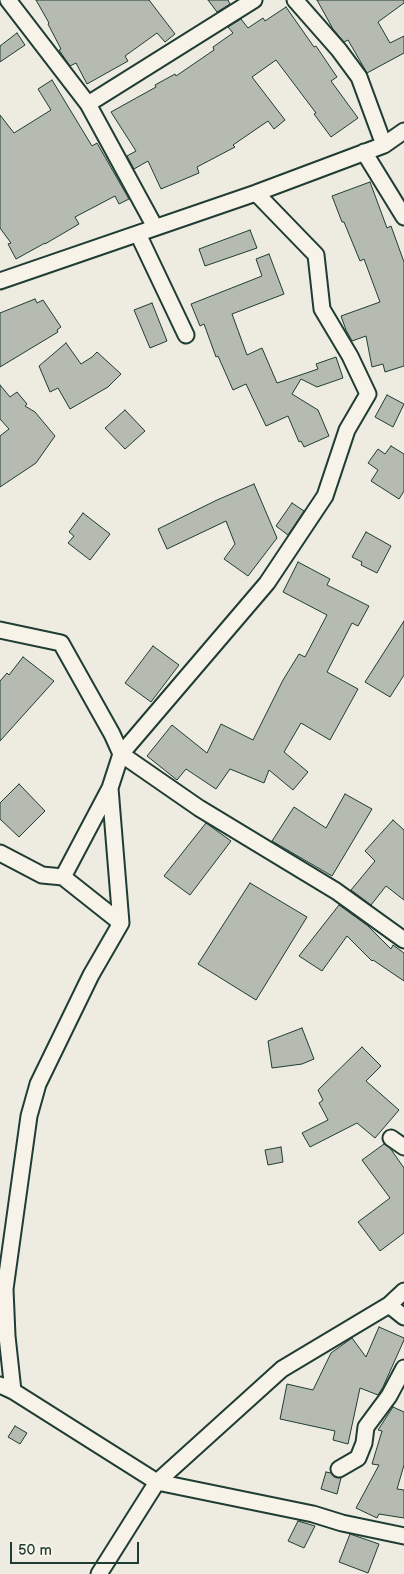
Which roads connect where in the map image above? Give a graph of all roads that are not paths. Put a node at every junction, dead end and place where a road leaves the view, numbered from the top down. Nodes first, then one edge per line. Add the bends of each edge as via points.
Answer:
1 (8, 0) edge
2 (254, 0) edge
3 (295, 0) edge
4 (88, 104) junction
5 (404, 131) edge
6 (384, 145) junction
7 (364, 152) junction
8 (256, 193) junction
9 (404, 217) edge
10 (155, 228) junction
11 (138, 234) junction
12 (0, 281) edge
13 (186, 335) dead end
14 (0, 630) edge
15 (121, 754) junction
16 (110, 788) junction
17 (0, 853) edge
18 (63, 878) junction
19 (121, 923) junction
20 (404, 940) edge
21 (391, 1138) dead end
22 (404, 1148) edge
23 (404, 1291) edge
24 (389, 1305) junction
25 (404, 1317) edge
26 (404, 1368) edge
27 (6, 1388) edge
28 (339, 1469) dead end
29 (157, 1482) junction
30 (404, 1536) edge
31 (99, 1574) edge

1 - 4 street
2 - 4 street
3 - 6 street via 359,78
4 - 10 street
5 - 6 street
6 - 7 street
7 - 8 street
7 - 9 street
8 - 10 street
8 - 15 street via 316,255 322,308 368,394 347,430 325,496 267,583
10 - 11 street
11 - 12 street
11 - 13 street
14 - 15 street via 62,643
15 - 16 street
15 - 20 street via 199,808 336,890
16 - 18 street
16 - 19 street
17 - 18 street via 42,875
18 - 19 street
19 - 27 street via 91,975 38,1084 29,1116 5,1289
21 - 22 street
23 - 24 street
24 - 25 street
24 - 29 street via 282,1369
26 - 28 street via 389,1396 366,1427 358,1458
27 - 29 street
29 - 30 street
29 - 31 street

